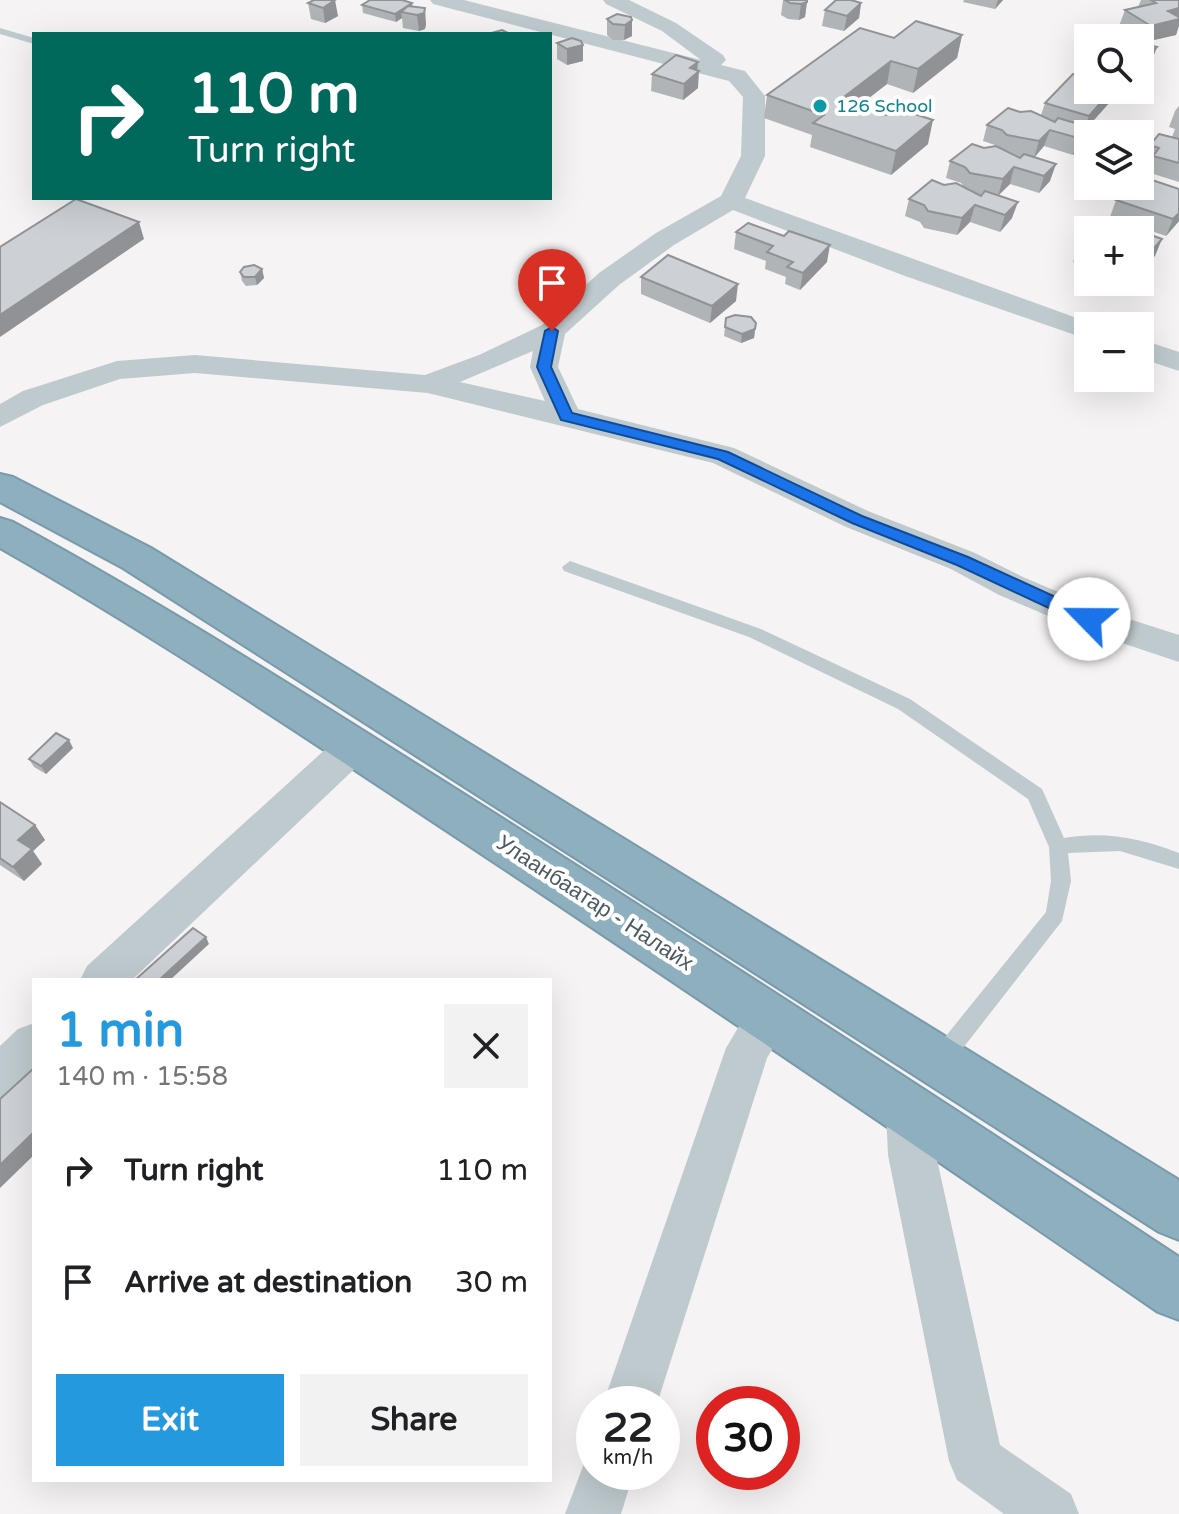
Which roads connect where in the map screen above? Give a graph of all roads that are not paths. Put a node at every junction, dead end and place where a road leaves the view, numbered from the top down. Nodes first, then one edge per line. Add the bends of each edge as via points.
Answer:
1 (440, 0) edge
2 (613, 0) edge
3 (0, 31) edge
4 (32, 40) edge
5 (737, 76) junction
6 (731, 201) junction
7 (1074, 325) edge
8 (552, 331) junction
9 (1154, 353) edge
10 (1179, 362) edge
11 (428, 384) junction
12 (566, 416) junction
13 (0, 417) edge
14 (0, 486) edge
15 (0, 531) edge
16 (570, 567) dead end
17 (1179, 649) edge
18 (353, 747) junction
19 (1058, 847) junction
20 (1179, 861) edge
21 (104, 978) edge
22 (770, 1016) junction
23 (32, 1046) edge
24 (939, 1061) junction
25 (0, 1076) edge
26 (909, 1110) junction
27 (1179, 1212) edge
28 (1179, 1291) edge
29 (636, 1386) edge
30 (601, 1490) edge
31 (593, 1514) edge
32 (1051, 1514) edge

1 - 5 street
2 - 5 street via 669,27
3 - 4 lane
5 - 6 street via 754,96 753,156
6 - 7 street
6 - 8 street via 609,279
8 - 11 street
8 - 12 street via 544,367
9 - 10 street
11 - 12 street
11 - 13 street via 195,364 117,370 33,398
12 - 17 street via 723,455 1037,597
14 - 24 highway via 137,558
15 - 18 highway, Улаанбаатар - Налайх via 91,581
16 - 19 lane via 755,633 904,704 1035,794
18 - 21 street
18 - 22 highway, Улаанбаатар - Налайх
19 - 20 lane via 1099,840 1139,845
19 - 24 lane via 1061,881 1055,915
22 - 26 highway, Улаанбаатар - Налайх
22 - 29 street via 748,1048
23 - 25 street
24 - 27 highway
26 - 28 highway, Улаанбаатар - Налайх
26 - 32 street via 912,1155 976,1461
30 - 31 street

